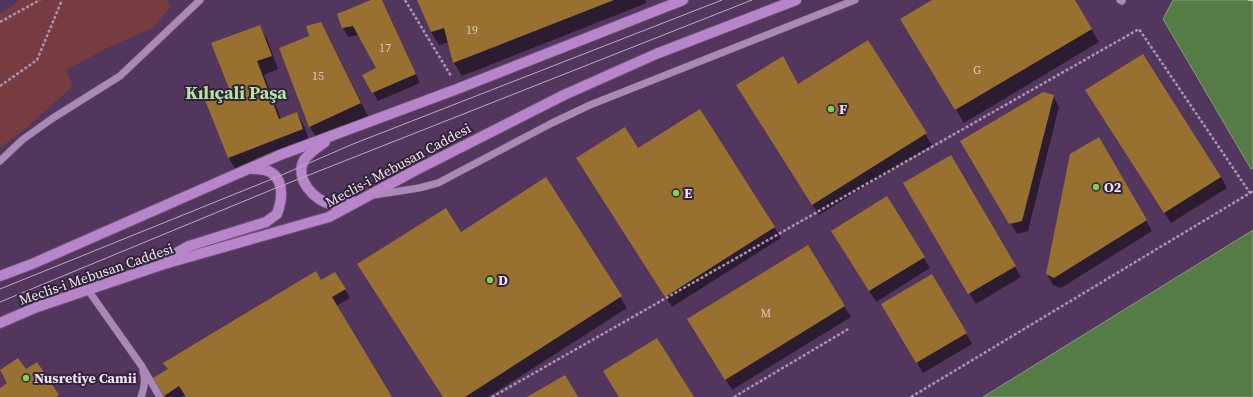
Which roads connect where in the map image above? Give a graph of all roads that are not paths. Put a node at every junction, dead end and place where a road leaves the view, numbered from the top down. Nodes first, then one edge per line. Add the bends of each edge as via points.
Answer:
1 (200, 0) edge
2 (683, 0) edge
3 (796, 0) edge
4 (855, 0) edge
5 (344, 132) junction
6 (0, 161) edge
7 (244, 172) junction
8 (368, 196) junction
9 (164, 264) junction
10 (0, 276) edge
11 (88, 290) junction
12 (0, 322) edge
13 (141, 365) junction
14 (140, 397) edge
15 (160, 397) edge

1 - 6 street via 120,76 53,118 22,140
2 - 5 main road
3 - 8 main road, Meclis-i Mebusan Caddesi via 598,79
4 - 8 street via 590,105 552,122 438,183
5 - 7 main road via 280,155
5 - 8 main road via 312,151 304,160 301,170 303,178 313,194 330,204
7 - 9 main road via 260,168 275,174 280,193 276,214 266,222 190,246
7 - 10 main road
8 - 9 main road, Meclis-i Mebusan Caddesi via 329,217
9 - 11 main road, Meclis-i Mebusan Caddesi
11 - 12 main road, Meclis-i Mebusan Caddesi
11 - 13 street
13 - 14 street via 145,377
13 - 15 street

